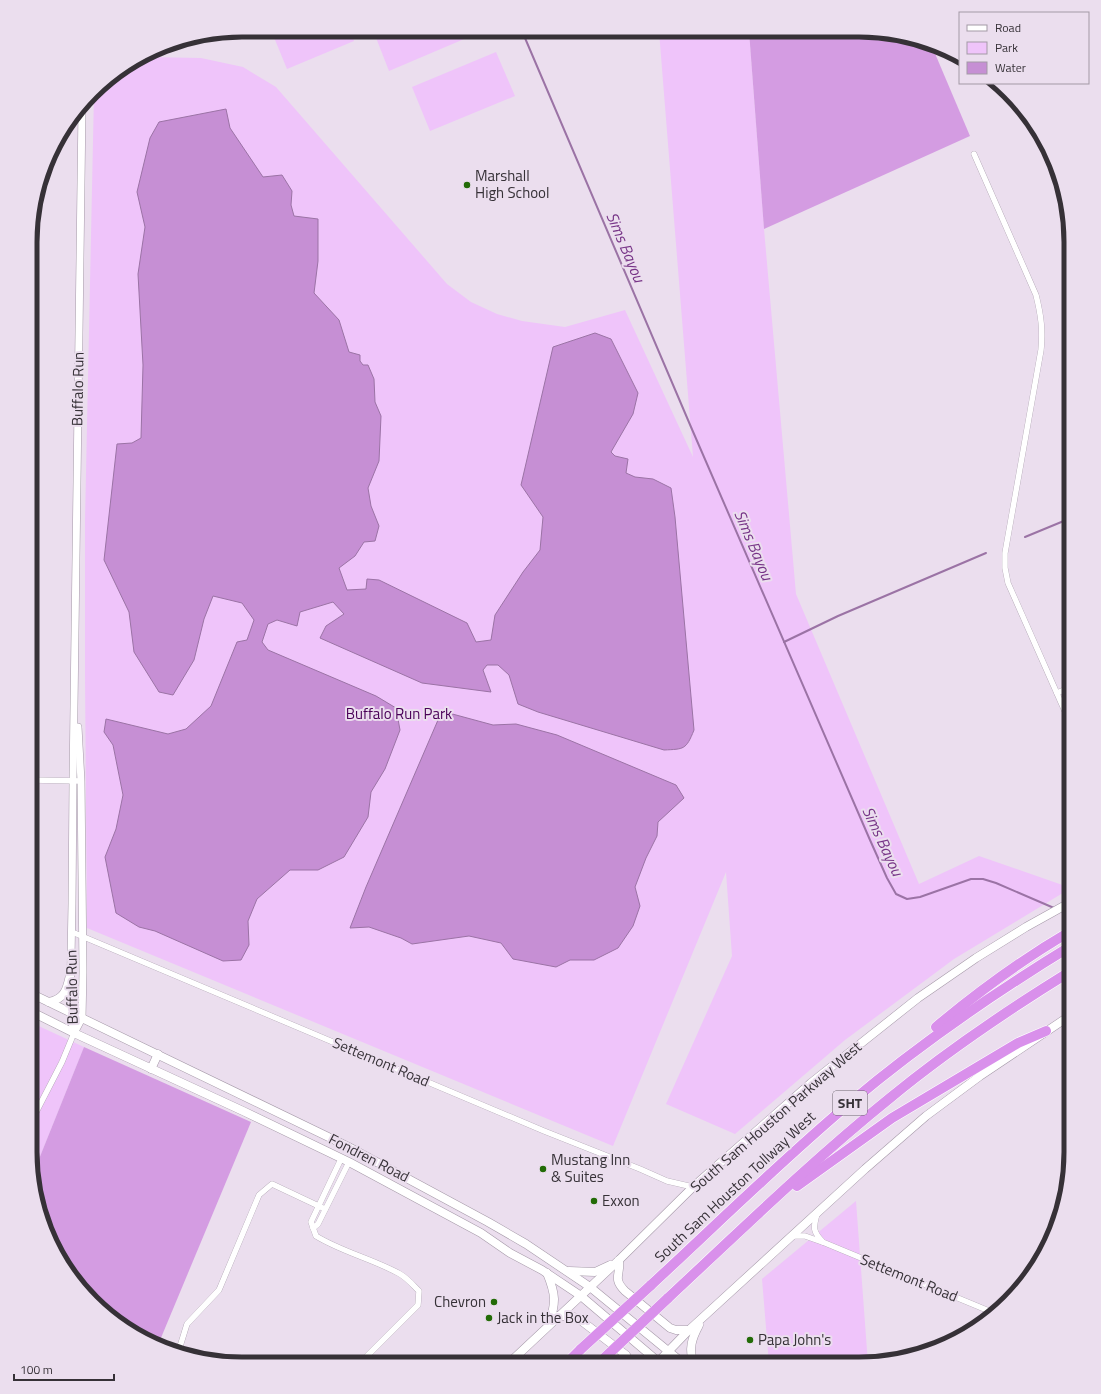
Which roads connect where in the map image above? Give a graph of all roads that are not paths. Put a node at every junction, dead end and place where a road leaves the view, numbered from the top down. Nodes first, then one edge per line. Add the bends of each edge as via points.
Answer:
1 (82, 114) edge
2 (974, 154) dead end
3 (74, 670) junction
4 (1064, 690) edge
5 (1057, 693) junction
6 (1064, 709) edge
7 (37, 780) edge
8 (72, 782) junction
9 (81, 782) junction
10 (1064, 906) edge
11 (72, 932) junction
12 (1064, 935) edge
13 (83, 936) junction
14 (1064, 950) edge
15 (71, 971) junction
16 (1064, 976) edge
17 (37, 996) edge
18 (49, 1002) junction
19 (70, 1012) junction
20 (37, 1014) edge
21 (82, 1018) junction
22 (1064, 1020) edge
23 (1046, 1032) junction
24 (74, 1033) junction
25 (158, 1054) junction
26 (151, 1069) junction
27 (249, 1098) junction
28 (852, 1102) junction
29 (37, 1110) edge
30 (243, 1111) junction
31 (351, 1148) junction
32 (345, 1161) junction
33 (693, 1187) junction
34 (318, 1206) junction
35 (325, 1209) junction
36 (817, 1213) junction
37 (754, 1218) junction
38 (488, 1222) junction
39 (314, 1228) junction
40 (482, 1233) junction
41 (793, 1236) junction
42 (825, 1243) junction
43 (620, 1260) junction
44 (567, 1271) junction
45 (547, 1273) junction
46 (590, 1287) junction
47 (581, 1296) junction
48 (989, 1311) edge
49 (558, 1316) junction
50 (702, 1318) junction
51 (549, 1325) junction
52 (689, 1330) junction
53 (180, 1347) edge
54 (669, 1350) junction
55 (365, 1357) edge
56 (515, 1357) edge
57 (573, 1357) edge
58 (604, 1357) edge
59 (627, 1357) edge
60 (651, 1357) edge
61 (663, 1357) edge
62 (676, 1357) edge
63 (692, 1357) edge

1 - 3 street, Buffalo Run
2 - 5 street via 1036,295 1043,331 1005,553 1005,568 1008,583
3 - 8 street, Buffalo Run
3 - 9 street, Buffalo Run
4 - 5 street
5 - 6 street
7 - 8 street
8 - 9 street
8 - 11 street, Buffalo Run
9 - 13 street, Buffalo Run
10 - 33 main road, South Sam Houston Parkway West via 976,958 918,998 812,1083
11 - 13 street, Settemont Road
11 - 15 street, Buffalo Run
12 - 28 highway via 959,1008
13 - 21 street, Buffalo Run
13 - 33 street, Settemont Road via 544,1131 667,1181
14 - 28 highway, South Sam Houston Tollway West / SHT via 946,1027
15 - 18 main road via 64,994
15 - 19 street, Buffalo Run
16 - 37 highway, SHT via 969,1038 890,1098
17 - 18 main road, Fondren Road
18 - 19 main road, Fondren Road
19 - 21 main road, Fondren Road
19 - 24 street, Buffalo Run
20 - 24 main road, Fondren Road
21 - 24 street, Buffalo Run
21 - 25 main road, Fondren Road
22 - 23 main road
23 - 36 main road via 926,1116
23 - 37 highway via 1018,1043 892,1118
24 - 26 main road, Fondren Road
24 - 29 street
25 - 26 main road
25 - 27 main road, Fondren Road
26 - 30 main road, Fondren Road
27 - 30 main road
27 - 31 main road, Fondren Road
28 - 57 highway, South Sam Houston Tollway West / SHT, bridge via 776,1168
30 - 32 main road, Fondren Road
31 - 32 main road
31 - 38 main road, Fondren Road
32 - 34 street
32 - 35 street
32 - 40 main road, Fondren Road
33 - 43 main road, South Sam Houston Parkway West
34 - 35 street
34 - 39 street via 311,1222
34 - 53 street via 272,1184 259,1195 219,1290 187,1324
35 - 39 street
36 - 41 main road
36 - 42 street via 815,1232
37 - 58 highway, SHT, bridge
38 - 40 main road
38 - 44 main road, Fondren Road
39 - 55 street via 316,1236 327,1243 402,1275 418,1291 418,1305
40 - 45 main road, Fondren Road via 510,1253
41 - 42 street, Settemont Road via 805,1236
41 - 50 main road
42 - 48 street, Settemont Road
43 - 44 main road via 595,1272
43 - 46 main road, South Sam Houston Parkway West
43 - 52 main road via 617,1276 621,1287 670,1328
44 - 46 main road, Fondren Road
45 - 47 main road, Fondren Road
45 - 51 main road via 555,1302
46 - 47 main road, South Sam Houston Parkway West
46 - 54 main road, Fondren Road
47 - 49 main road, South Sam Houston Parkway West
47 - 60 main road, Fondren Road
49 - 51 main road, South Sam Houston Parkway West
49 - 59 main road via 579,1319
50 - 52 main road
50 - 63 main road via 691,1342
51 - 56 main road, South Sam Houston Parkway West
52 - 54 main road
54 - 61 main road
54 - 62 main road, Fondren Road

